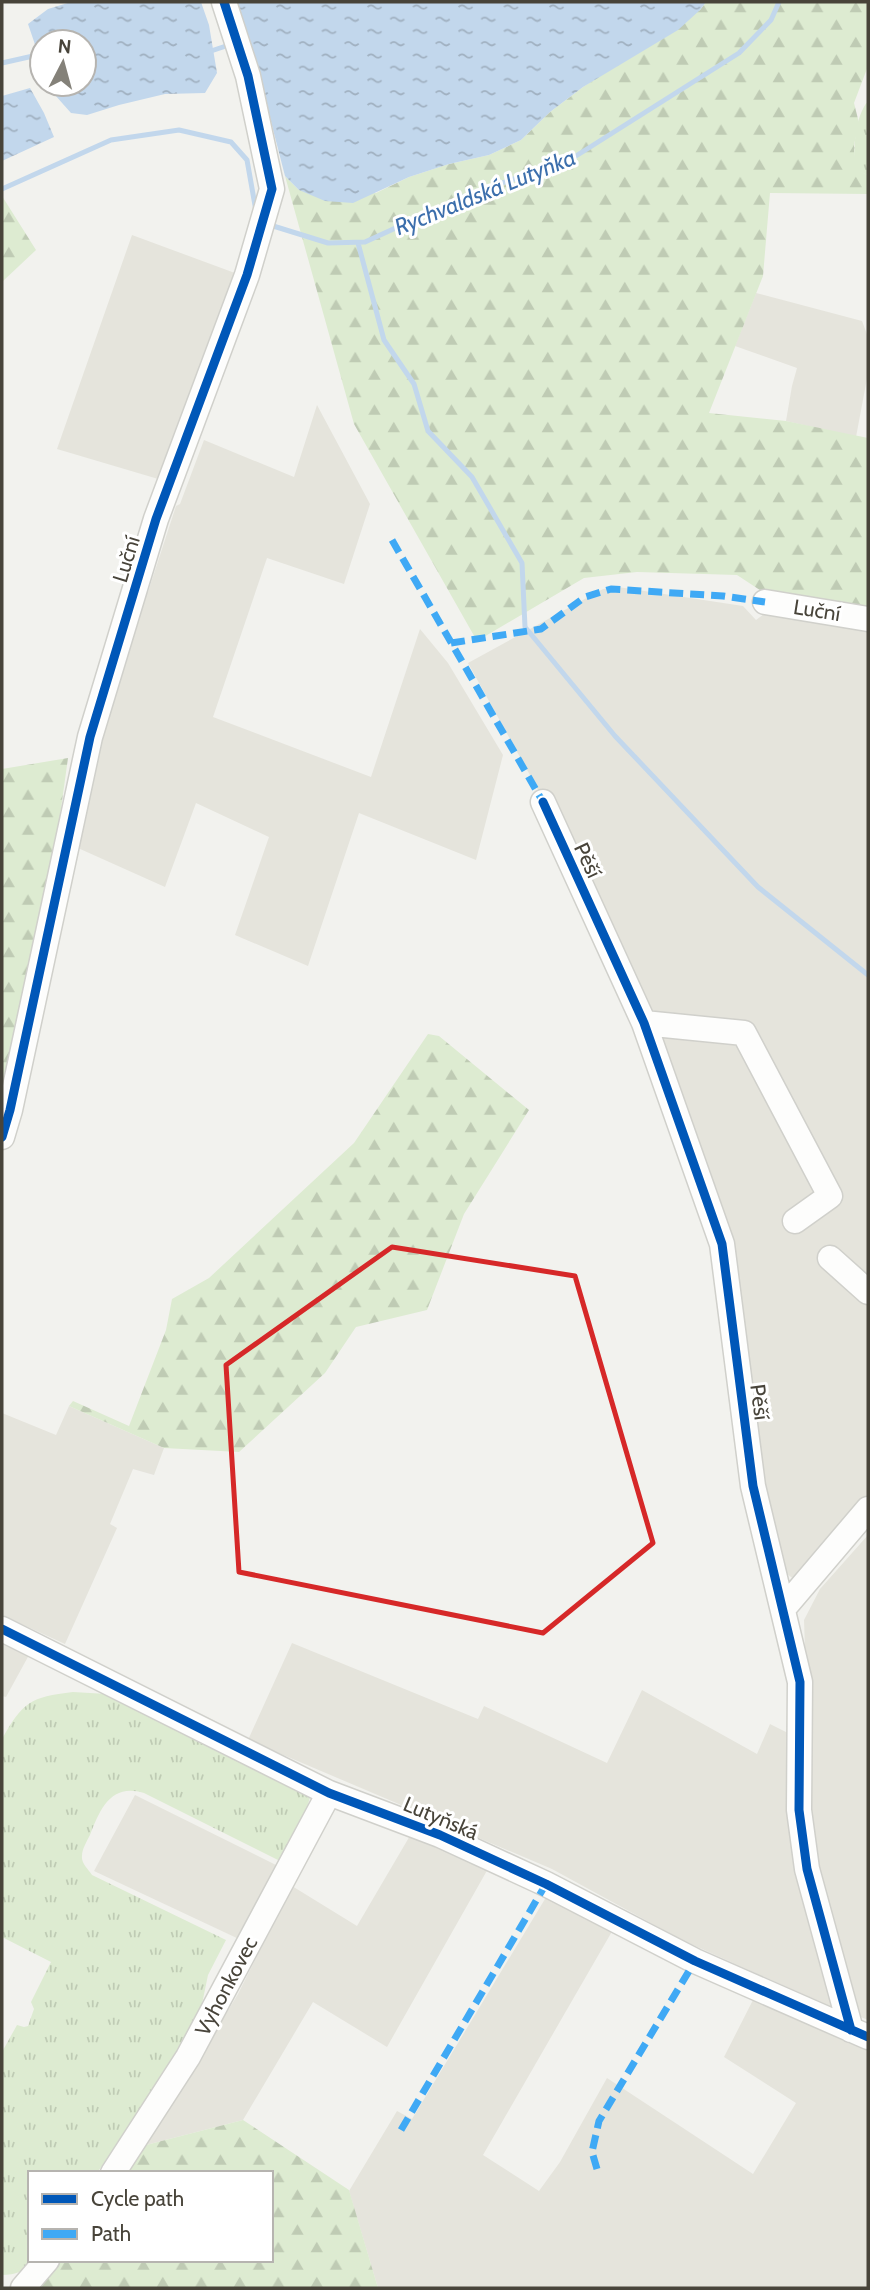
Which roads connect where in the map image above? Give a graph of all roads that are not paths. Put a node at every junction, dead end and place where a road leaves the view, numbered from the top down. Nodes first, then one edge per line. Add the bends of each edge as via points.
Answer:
1 (224, 2) edge
2 (765, 602) dead end
3 (868, 619) edge
4 (542, 802) dead end
5 (644, 1023) junction
6 (2, 1137) edge
7 (795, 1221) dead end
8 (830, 1258) dead end
9 (868, 1292) edge
10 (868, 1509) edge
11 (783, 1609) junction
12 (2, 1629) edge
13 (328, 1793) junction
14 (860, 2034) edge
15 (114, 2171) edge
16 (45, 2262) edge
17 (23, 2288) edge

1 - 6 street, Luční via 248,76 272,190 247,275 156,519 90,737
2 - 3 street, Luční
4 - 5 street, Pěší
5 - 7 street via 744,1033 830,1196
5 - 11 street, Pěší via 722,1244 753,1486
8 - 9 street
10 - 11 street
11 - 14 street, Pěší via 800,1682 799,1810 807,1869
12 - 13 street, Lutyňská
13 - 14 street, Lutyňská via 440,1835 695,1961
13 - 15 street, Vyhonkovec via 188,2057
16 - 17 street

